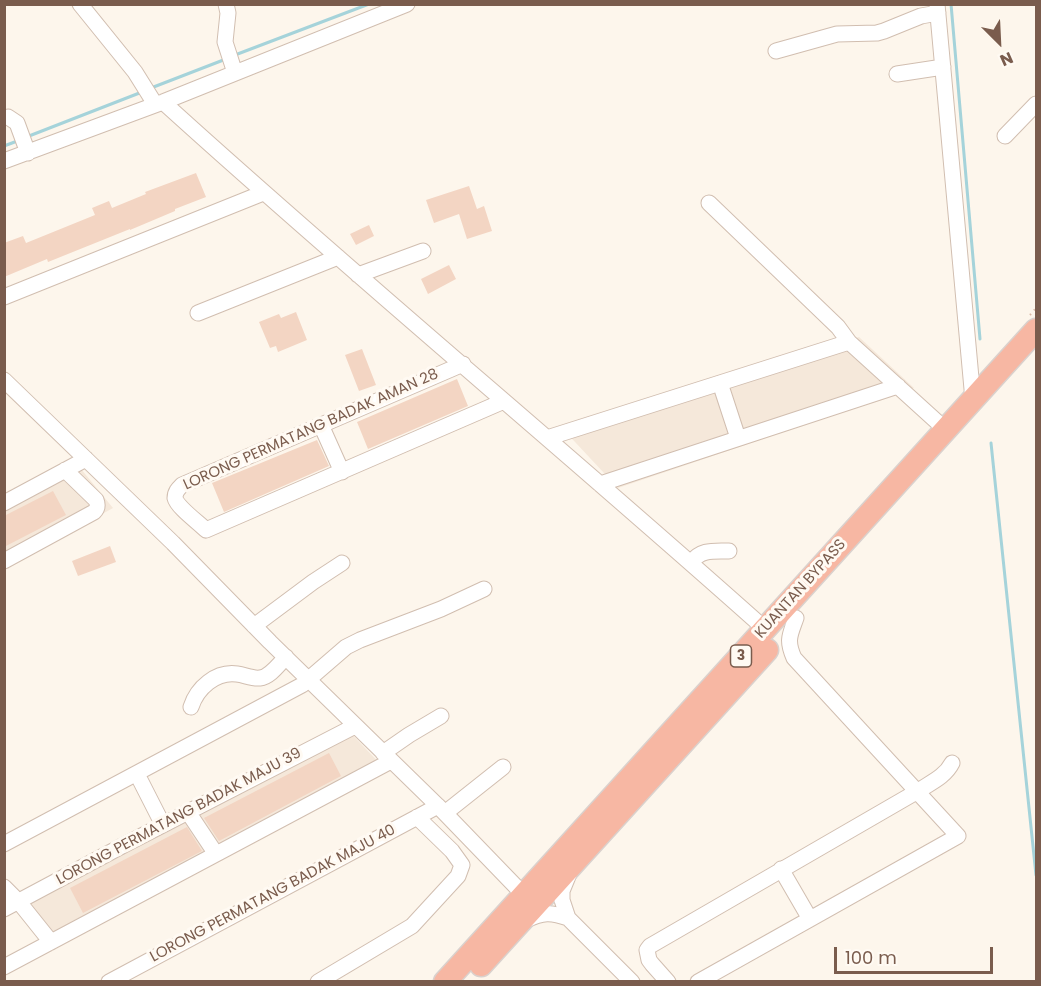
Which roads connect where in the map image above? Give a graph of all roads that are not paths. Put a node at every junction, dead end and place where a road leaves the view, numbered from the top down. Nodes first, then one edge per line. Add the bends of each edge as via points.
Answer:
1 (80, 4) edge
2 (226, 4) edge
3 (407, 4) edge
4 (937, 9) edge
5 (776, 51) dead end
6 (231, 63) junction
7 (943, 67) junction
8 (897, 74) dead end
9 (152, 96) junction
10 (1036, 104) edge
11 (8, 117) dead end
12 (1005, 135) dead end
13 (24, 142) junction
14 (4, 161) edge
15 (263, 193) junction
16 (709, 203) dead end
17 (423, 251) dead end
18 (338, 257) junction
19 (358, 275) junction
20 (4, 297) edge
21 (198, 313) dead end
22 (1036, 330) edge
23 (849, 342) junction
24 (1036, 353) edge
25 (462, 364) junction
26 (4, 380) edge
27 (720, 383) junction
28 (898, 386) junction
29 (973, 400) junction
30 (504, 401) junction
31 (321, 425) junction
32 (946, 430) junction
33 (547, 438) junction
34 (738, 438) junction
35 (86, 459) junction
36 (66, 470) junction
37 (342, 472) junction
38 (600, 484) junction
39 (4, 503) edge
40 (729, 551) dead end
41 (4, 561) edge
42 (342, 563) dead end
43 (691, 563) junction
44 (484, 589) dead end
45 (796, 618) junction
46 (254, 626) junction
47 (765, 629) junction
48 (286, 657) junction
49 (795, 658) junction
50 (758, 661) junction
51 (309, 680) junction
52 (191, 707) dead end
53 (441, 716) dead end
54 (355, 726) junction
55 (389, 752) junction
56 (952, 763) dead end
57 (503, 767) dead end
58 (137, 774) junction
59 (918, 791) junction
60 (441, 810) junction
61 (188, 812) junction
62 (417, 817) junction
63 (163, 825) junction
64 (4, 844) edge
65 (216, 854) junction
66 (574, 863) junction
67 (782, 869) junction
68 (4, 887) edge
69 (524, 895) junction
70 (19, 902) junction
71 (4, 909) edge
72 (568, 918) junction
73 (810, 919) junction
74 (520, 923) junction
75 (51, 942) junction
76 (4, 967) edge
77 (109, 981) edge
78 (318, 981) edge
79 (445, 981) edge
80 (466, 981) edge
81 (632, 981) edge
82 (668, 981) edge
83 (698, 981) edge

1 - 9 street
2 - 6 street via 225,42
3 - 6 street
4 - 5 street via 884,32 837,34
4 - 7 street
6 - 9 street
7 - 8 street
7 - 29 street
9 - 13 street
9 - 15 street
10 - 12 street
11 - 13 street via 17,123
13 - 14 street
15 - 18 street
15 - 20 street
16 - 23 street
17 - 19 street
18 - 19 street
18 - 21 street
19 - 25 street
22 - 29 highway, KUANTAN BYPASS / 3
23 - 27 street
23 - 28 street
24 - 45 highway, KUANTAN BYPASS / 3
25 - 30 street
25 - 31 street, LORONG PERMATANG BADAK AMAN 28
26 - 35 street
27 - 33 street
27 - 34 street
28 - 32 street
28 - 34 street
29 - 32 highway, KUANTAN BYPASS / 3
30 - 33 street
30 - 37 street
31 - 37 street
31 - 37 street, LORONG PERMATANG BADAK AMAN 28 via 182,485 175,494 178,505 206,530
32 - 47 highway, KUANTAN BYPASS / 3
33 - 38 street
34 - 38 street
35 - 36 street
35 - 46 street
36 - 39 street
36 - 41 street via 96,500 97,510
38 - 43 street
40 - 43 street via 705,552
42 - 46 street
43 - 47 street
44 - 51 street via 346,647
45 - 49 street via 789,640
45 - 50 highway, KUANTAN BYPASS / 3
46 - 48 street
47 - 69 highway, KUANTAN BYPASS / 3
48 - 51 street
48 - 52 street via 260,678 232,673 216,677 198,692
49 - 50 street via 778,653
49 - 59 street
50 - 66 highway, KUANTAN BYPASS / 3
51 - 54 street
51 - 58 street
53 - 55 street
54 - 55 street
54 - 61 street, LORONG PERMATANG BADAK MAJU 39
55 - 60 street
55 - 65 street
56 - 59 street via 944,774
57 - 60 street, LORONG PERMATANG BADAK MAJU 40
58 - 63 street
58 - 64 street
59 - 67 street
59 - 73 street via 958,836
60 - 62 street, LORONG PERMATANG BADAK MAJU 40
60 - 69 street
61 - 63 street, LORONG PERMATANG BADAK MAJU 39
61 - 65 street
62 - 77 street, LORONG PERMATANG BADAK MAJU 40
62 - 78 street via 462,865 458,876 412,926
63 - 70 street, LORONG PERMATANG BADAK MAJU 39
65 - 75 street
66 - 72 street via 562,891
66 - 74 highway, KUANTAN BYPASS / 3
67 - 73 street
67 - 82 street via 650,946 649,960
68 - 70 street
69 - 79 highway, KUANTAN BYPASS / 3
70 - 71 street, LORONG PERMATANG BADAK MAJU 39
70 - 75 street
72 - 74 street via 550,913
72 - 81 street
73 - 83 street
74 - 80 highway, KUANTAN BYPASS / 3
75 - 76 street

